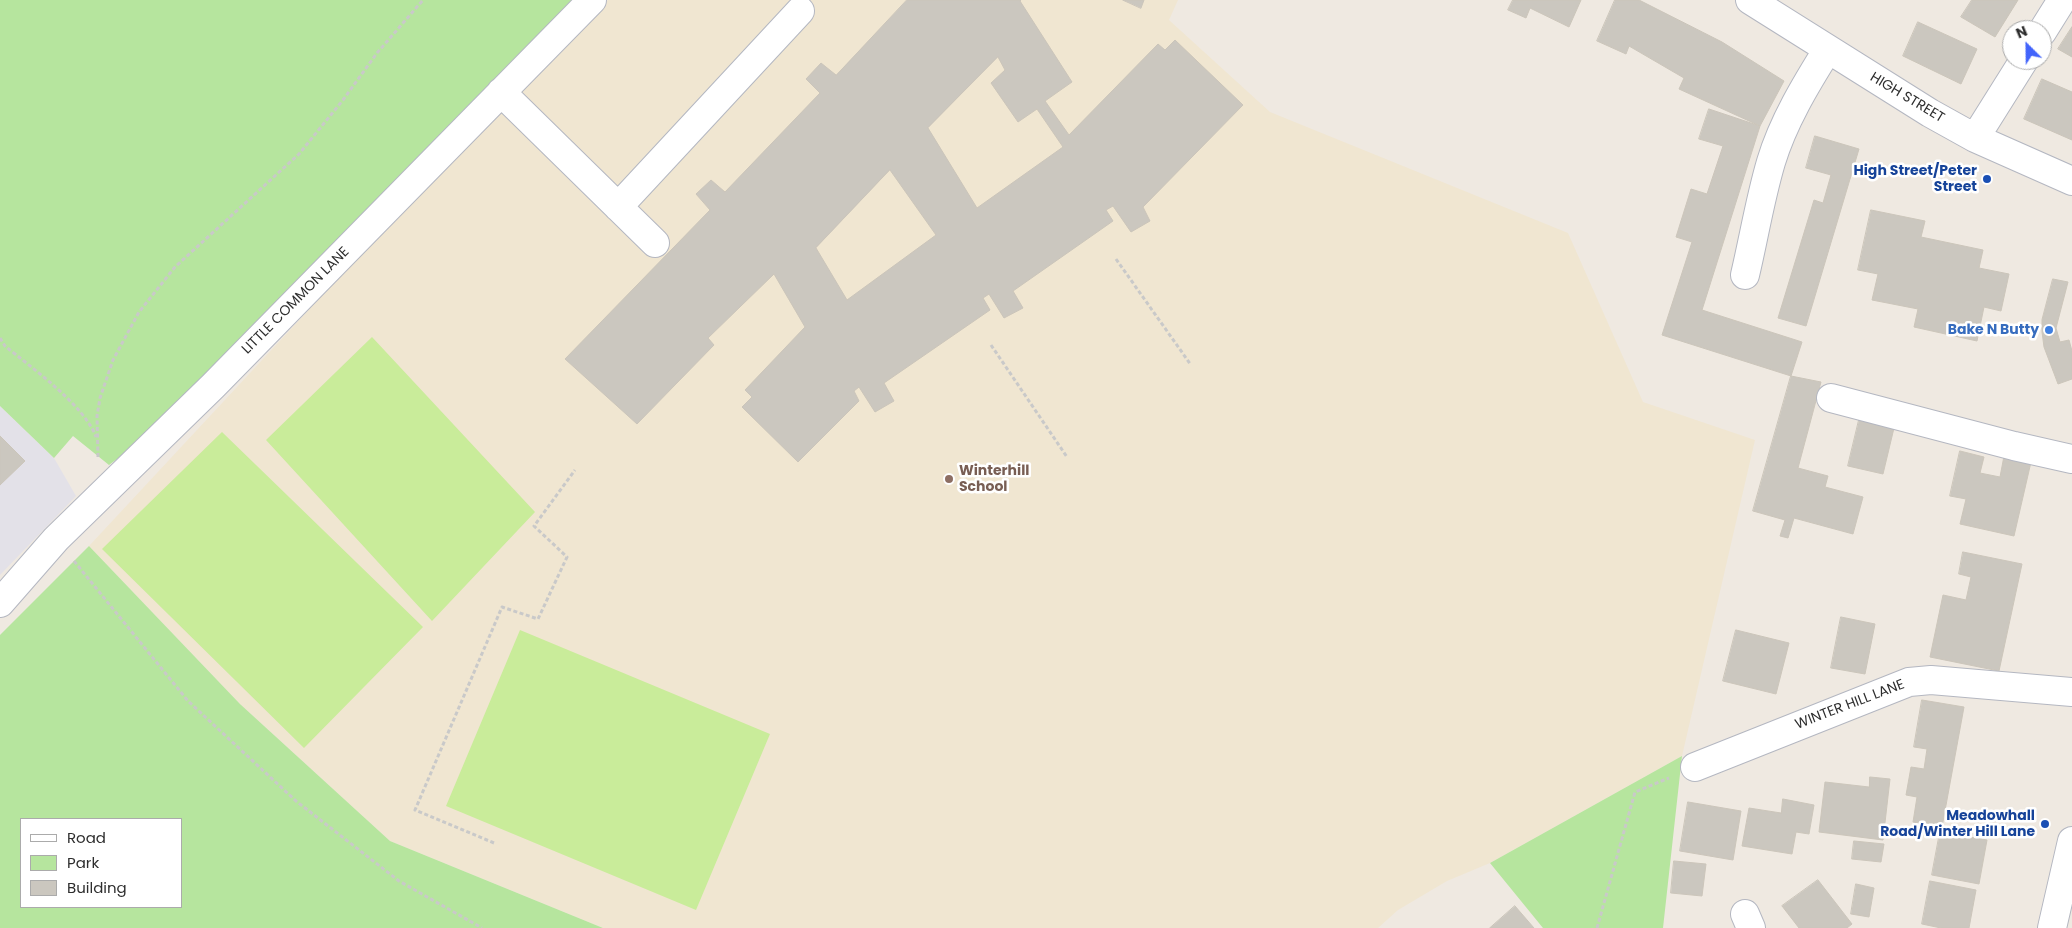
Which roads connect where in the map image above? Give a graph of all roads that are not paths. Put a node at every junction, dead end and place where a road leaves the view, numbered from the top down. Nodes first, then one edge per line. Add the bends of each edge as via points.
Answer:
1 (592, 0) edge
2 (1750, 0) edge
3 (2062, 0) edge
4 (800, 12) dead end
5 (2050, 20) edge
6 (1828, 49) junction
7 (2018, 70) edge
8 (501, 92) junction
9 (1975, 138) junction
10 (2072, 181) edge
11 (618, 207) junction
12 (655, 243) dead end
13 (1745, 275) dead end
14 (1831, 398) dead end
15 (2072, 459) edge
16 (0, 603) edge
17 (2072, 692) edge
18 (1695, 767) road end
19 (2072, 841) edge
20 (2068, 871) edge
21 (2052, 928) edge

1 - 8 street, LITTLE COMMON LANE
2 - 6 street, HIGH STREET
3 - 5 street
4 - 11 street
6 - 9 street, HIGH STREET
6 - 13 street via 1804,87 1774,154
7 - 9 street
8 - 11 street
8 - 16 street, LITTLE COMMON LANE via 213,386 56,539
9 - 10 street, HIGH STREET
11 - 12 street
14 - 15 street
17 - 18 street, WINTER HILL LANE via 1931,680 1909,682
19 - 20 street
20 - 21 street

